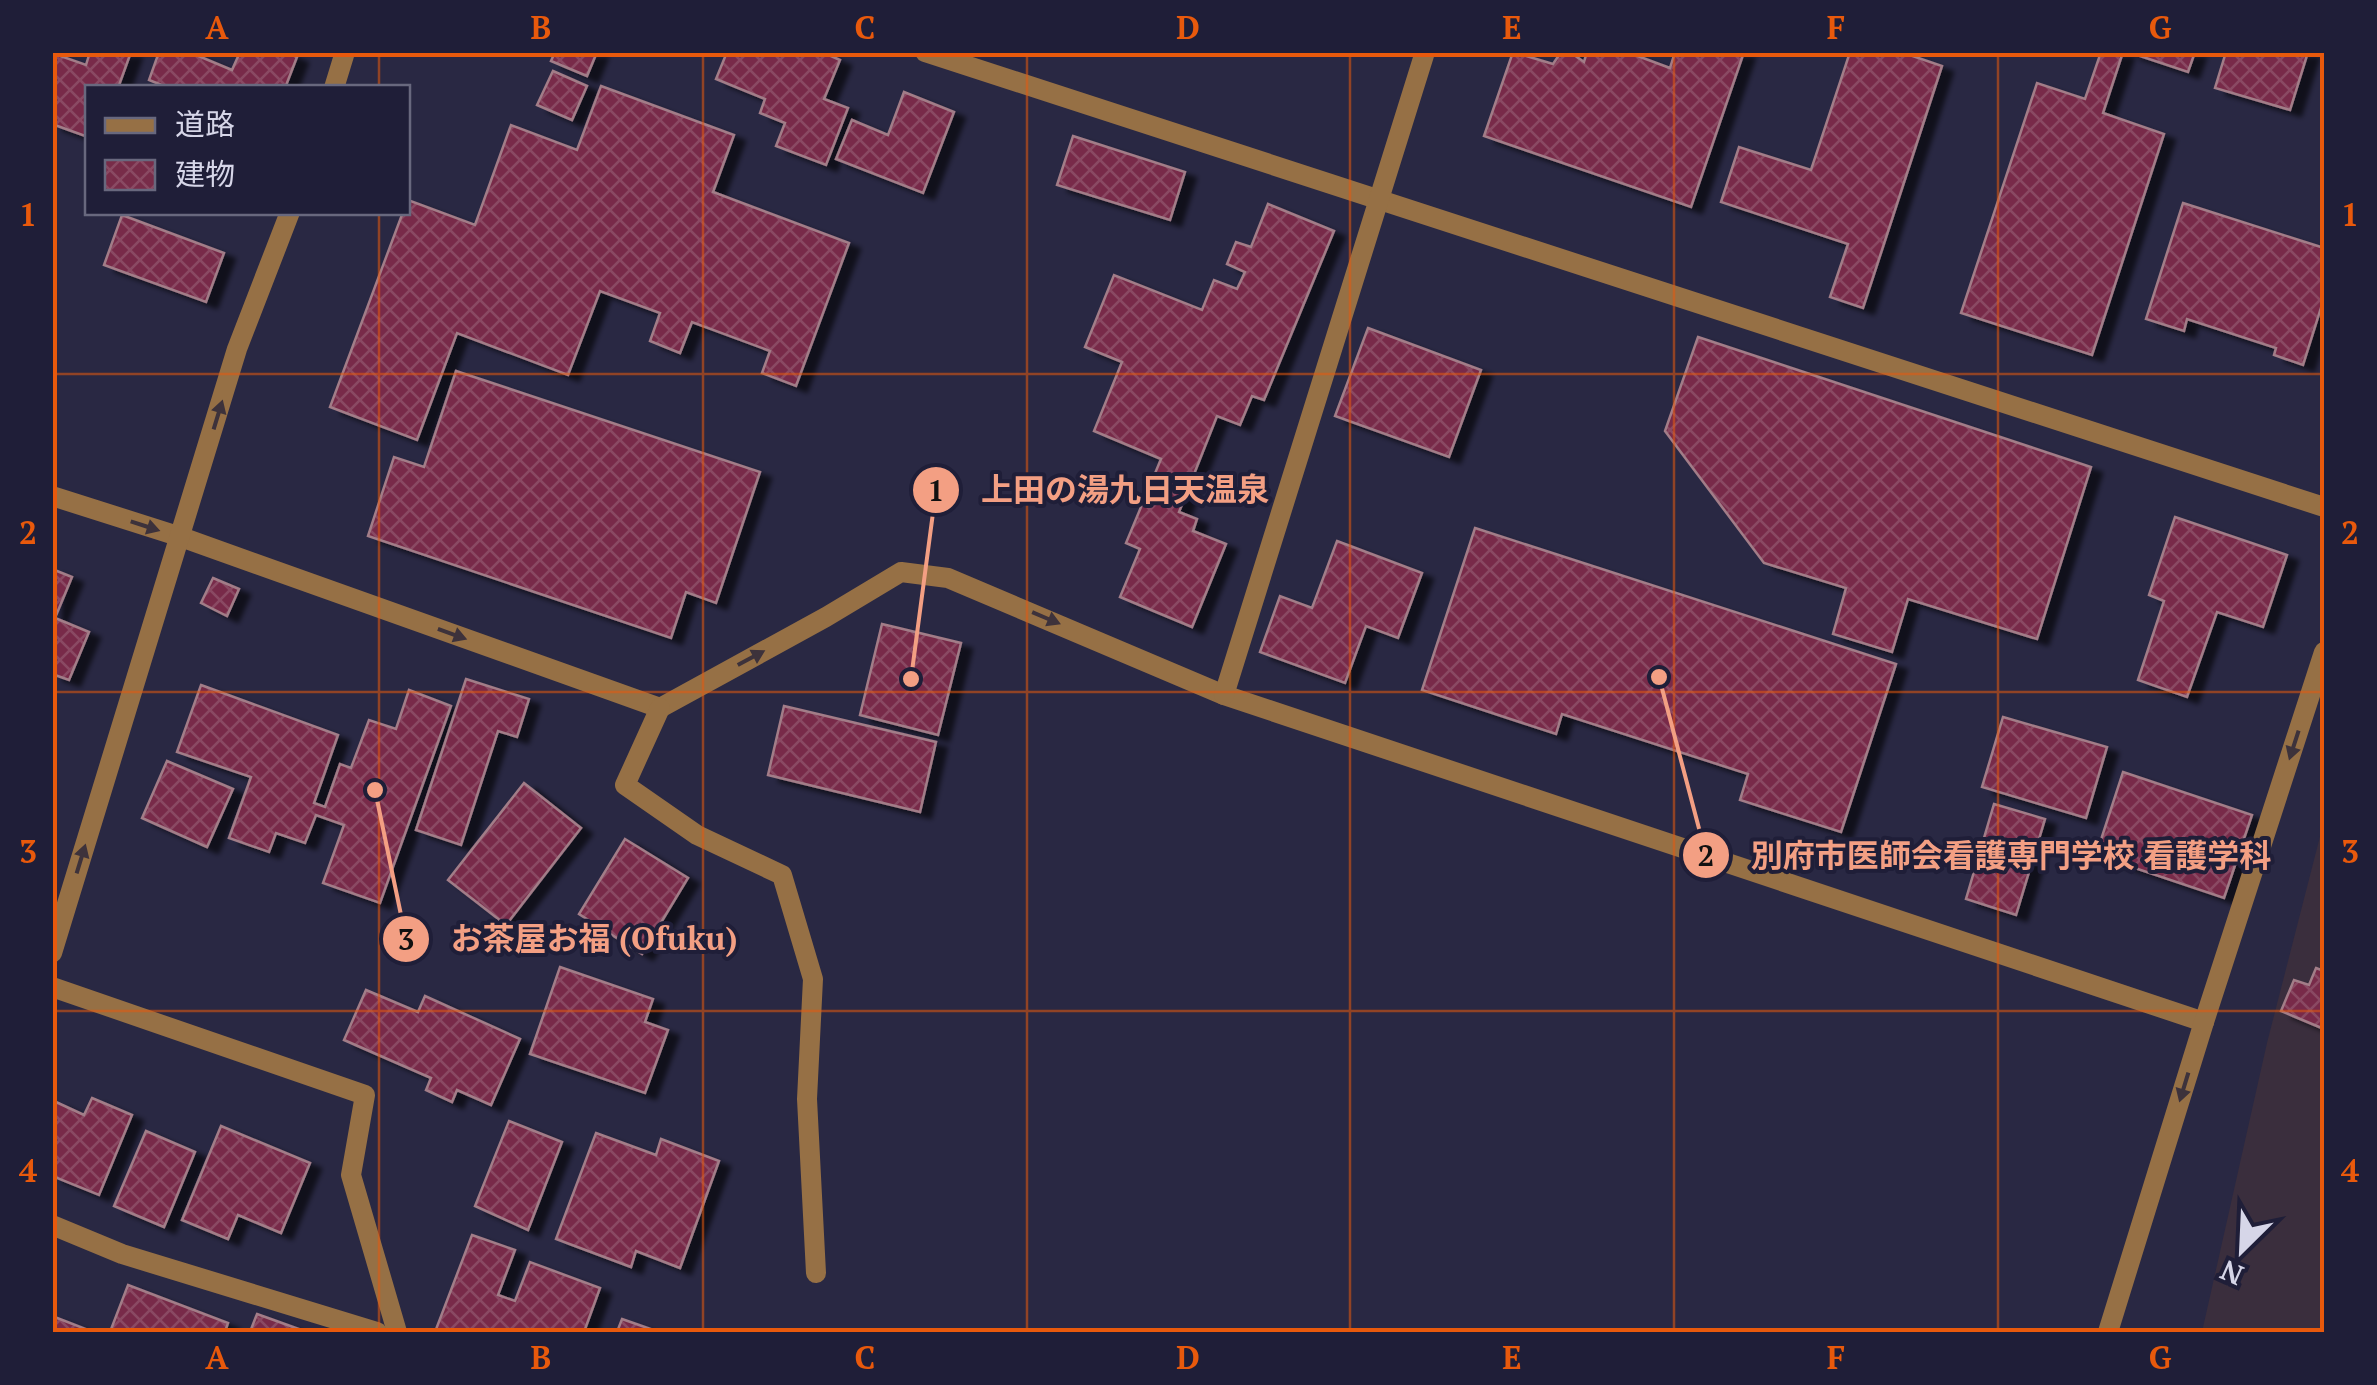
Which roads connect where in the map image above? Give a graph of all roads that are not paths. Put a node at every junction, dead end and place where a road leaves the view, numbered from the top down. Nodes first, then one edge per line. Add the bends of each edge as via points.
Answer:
1 (346, 52) edge
2 (925, 52) edge
3 (1425, 52) edge
4 (335, 85) edge
5 (1378, 201) junction
6 (289, 215) edge
7 (52, 496) edge
8 (2324, 507) edge
9 (181, 537) junction
10 (2324, 652) edge
11 (1224, 695) junction
12 (660, 708) junction
13 (52, 952) edge
14 (52, 987) edge
15 (2204, 1022) junction
16 (52, 1225) edge
17 (816, 1273) dead end
18 (377, 1332) edge
19 (397, 1332) edge
20 (2108, 1332) edge

1 - 4 street
2 - 5 street
3 - 5 street
5 - 8 street
5 - 11 street
9 -> 6 street via 238,349
7 -> 9 street
9 -> 12 street
13 -> 9 street
10 -> 15 street
12 -> 11 street via 902,572 948,578
11 - 15 street
12 - 17 street via 625,785 697,834 782,875 813,980 807,1099
14 - 19 street via 365,1095 351,1175
15 -> 20 street
16 - 18 street via 122,1254

